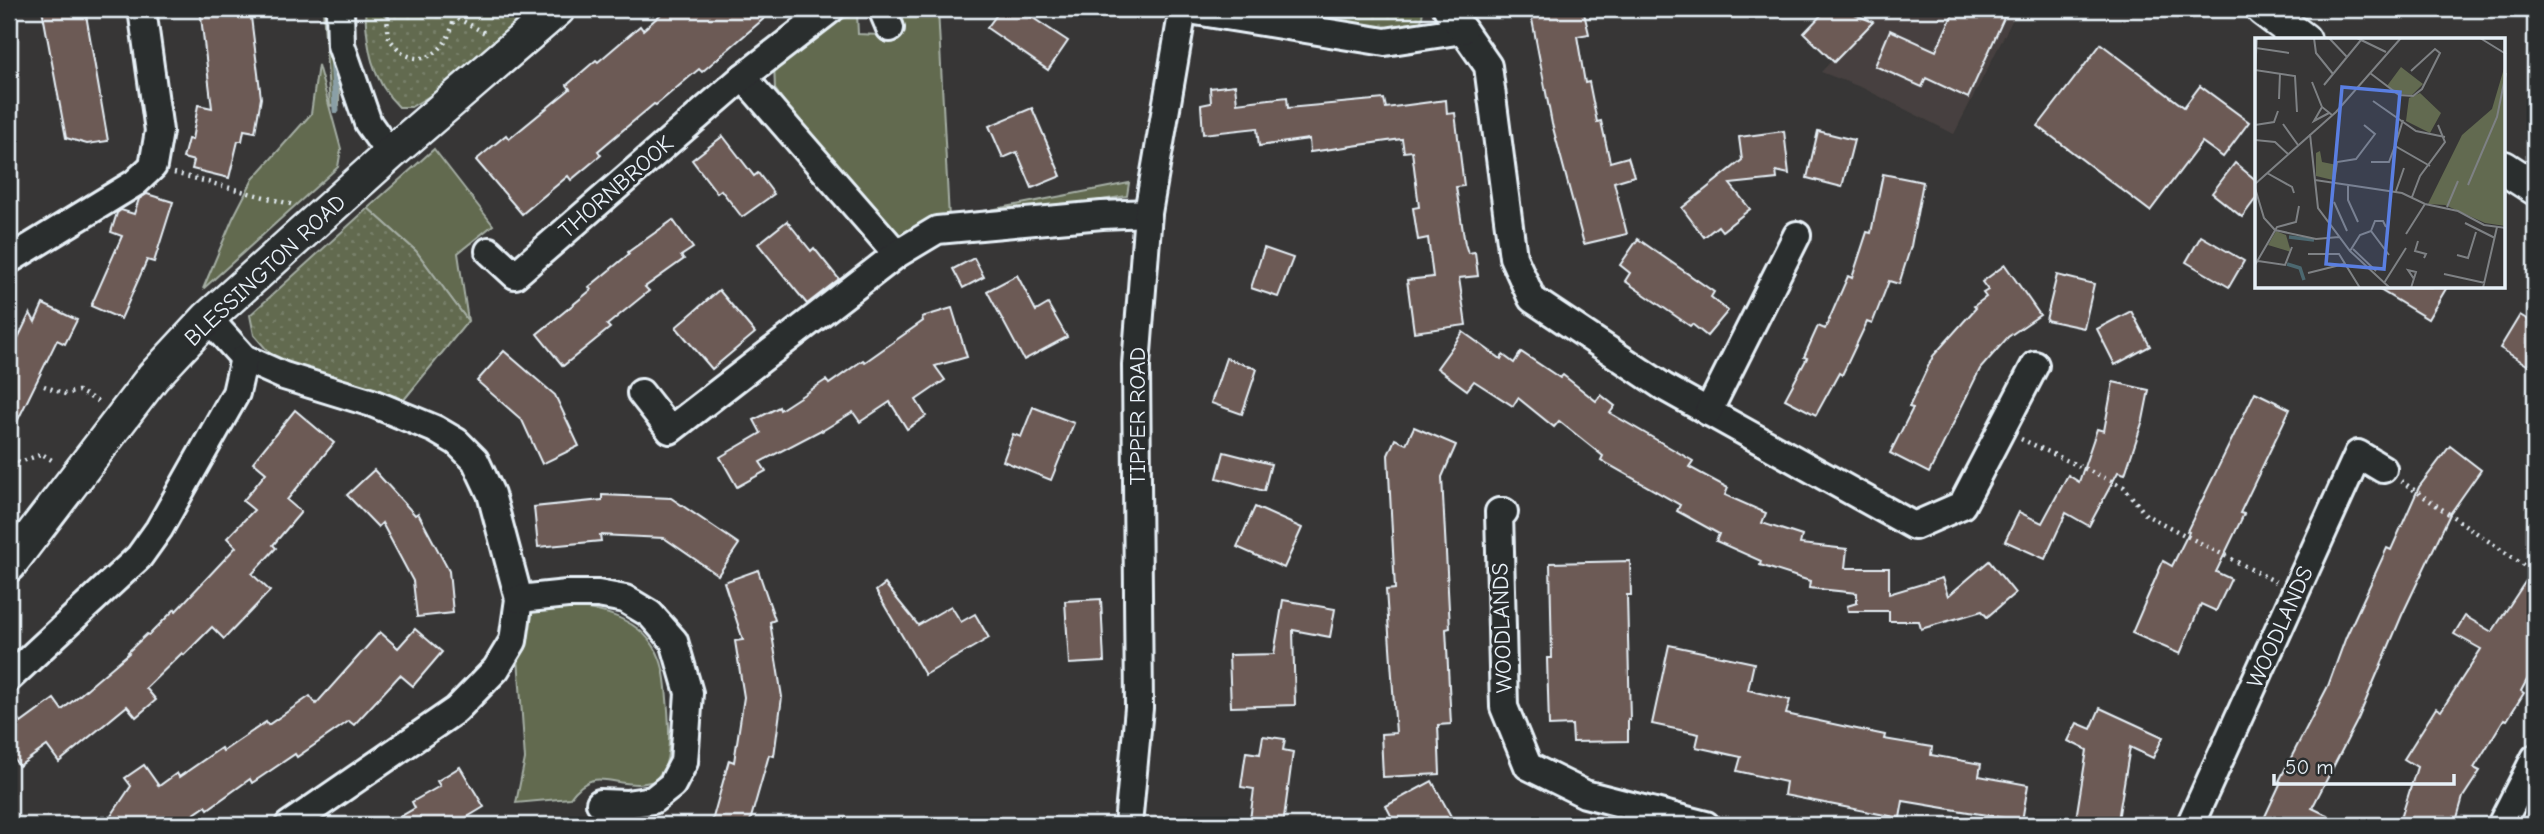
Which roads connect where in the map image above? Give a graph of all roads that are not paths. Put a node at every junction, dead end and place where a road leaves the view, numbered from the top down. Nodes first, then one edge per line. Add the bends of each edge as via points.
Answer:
1 (142, 9) edge
2 (340, 9) edge
3 (558, 9) edge
4 (831, 9) edge
5 (1183, 9) edge
6 (1447, 9) edge
7 (2263, 9) edge
8 (1463, 30) junction
9 (2301, 38) edge
10 (743, 77) junction
11 (390, 154) junction
12 (2506, 169) edge
13 (2535, 188) edge
14 (1148, 213) junction
15 (1797, 235) dead end
16 (489, 251) dead end
17 (897, 254) junction
18 (9, 259) edge
19 (208, 318) junction
20 (244, 358) junction
21 (2035, 365) dead end
22 (641, 393) dead end
23 (1709, 412) junction
24 (2382, 469) road end
25 (1504, 512) dead end
26 (9, 565) edge
27 (519, 599) junction
28 (9, 678) edge
29 (2535, 758) edge
30 (600, 803) dead end
31 (289, 825) edge
32 (1128, 825) edge
33 (1706, 825) edge
34 (2190, 825) edge
35 (2501, 825) edge

1 - 18 street via 159,131 153,166 135,183
2 - 11 street via 341,45 368,123
3 - 11 main road, BLESSINGTON ROAD
4 - 10 street, THORNBROOK
5 - 8 street via 1385,42
5 - 14 street, TIPPER ROAD
6 - 8 street
7 - 9 main road
8 - 23 street via 1488,66 1513,257 1532,299
10 - 16 street, THORNBROOK via 515,275
10 - 17 street
11 - 19 main road, BLESSINGTON ROAD
12 - 13 main road
14 - 17 street via 937,230
14 - 32 street, TIPPER ROAD via 1136,365 1139,708
15 - 23 street
17 - 22 street via 670,429
19 - 20 street
19 - 26 main road, BLESSINGTON ROAD via 153,377
20 - 27 street via 284,376 372,403 457,442 475,460 491,494
20 - 28 street via 236,393 139,557
21 - 23 street via 1962,505 1914,526
24 - 34 street, WOODLANDS via 2358,454
25 - 33 street, WOODLANDS via 1499,512 1504,707 1528,766 1585,793
27 - 30 street via 568,594 625,599 650,614 674,641 689,693 684,762 672,785 653,800
27 - 31 street via 513,641 496,669 456,710
29 - 35 street

